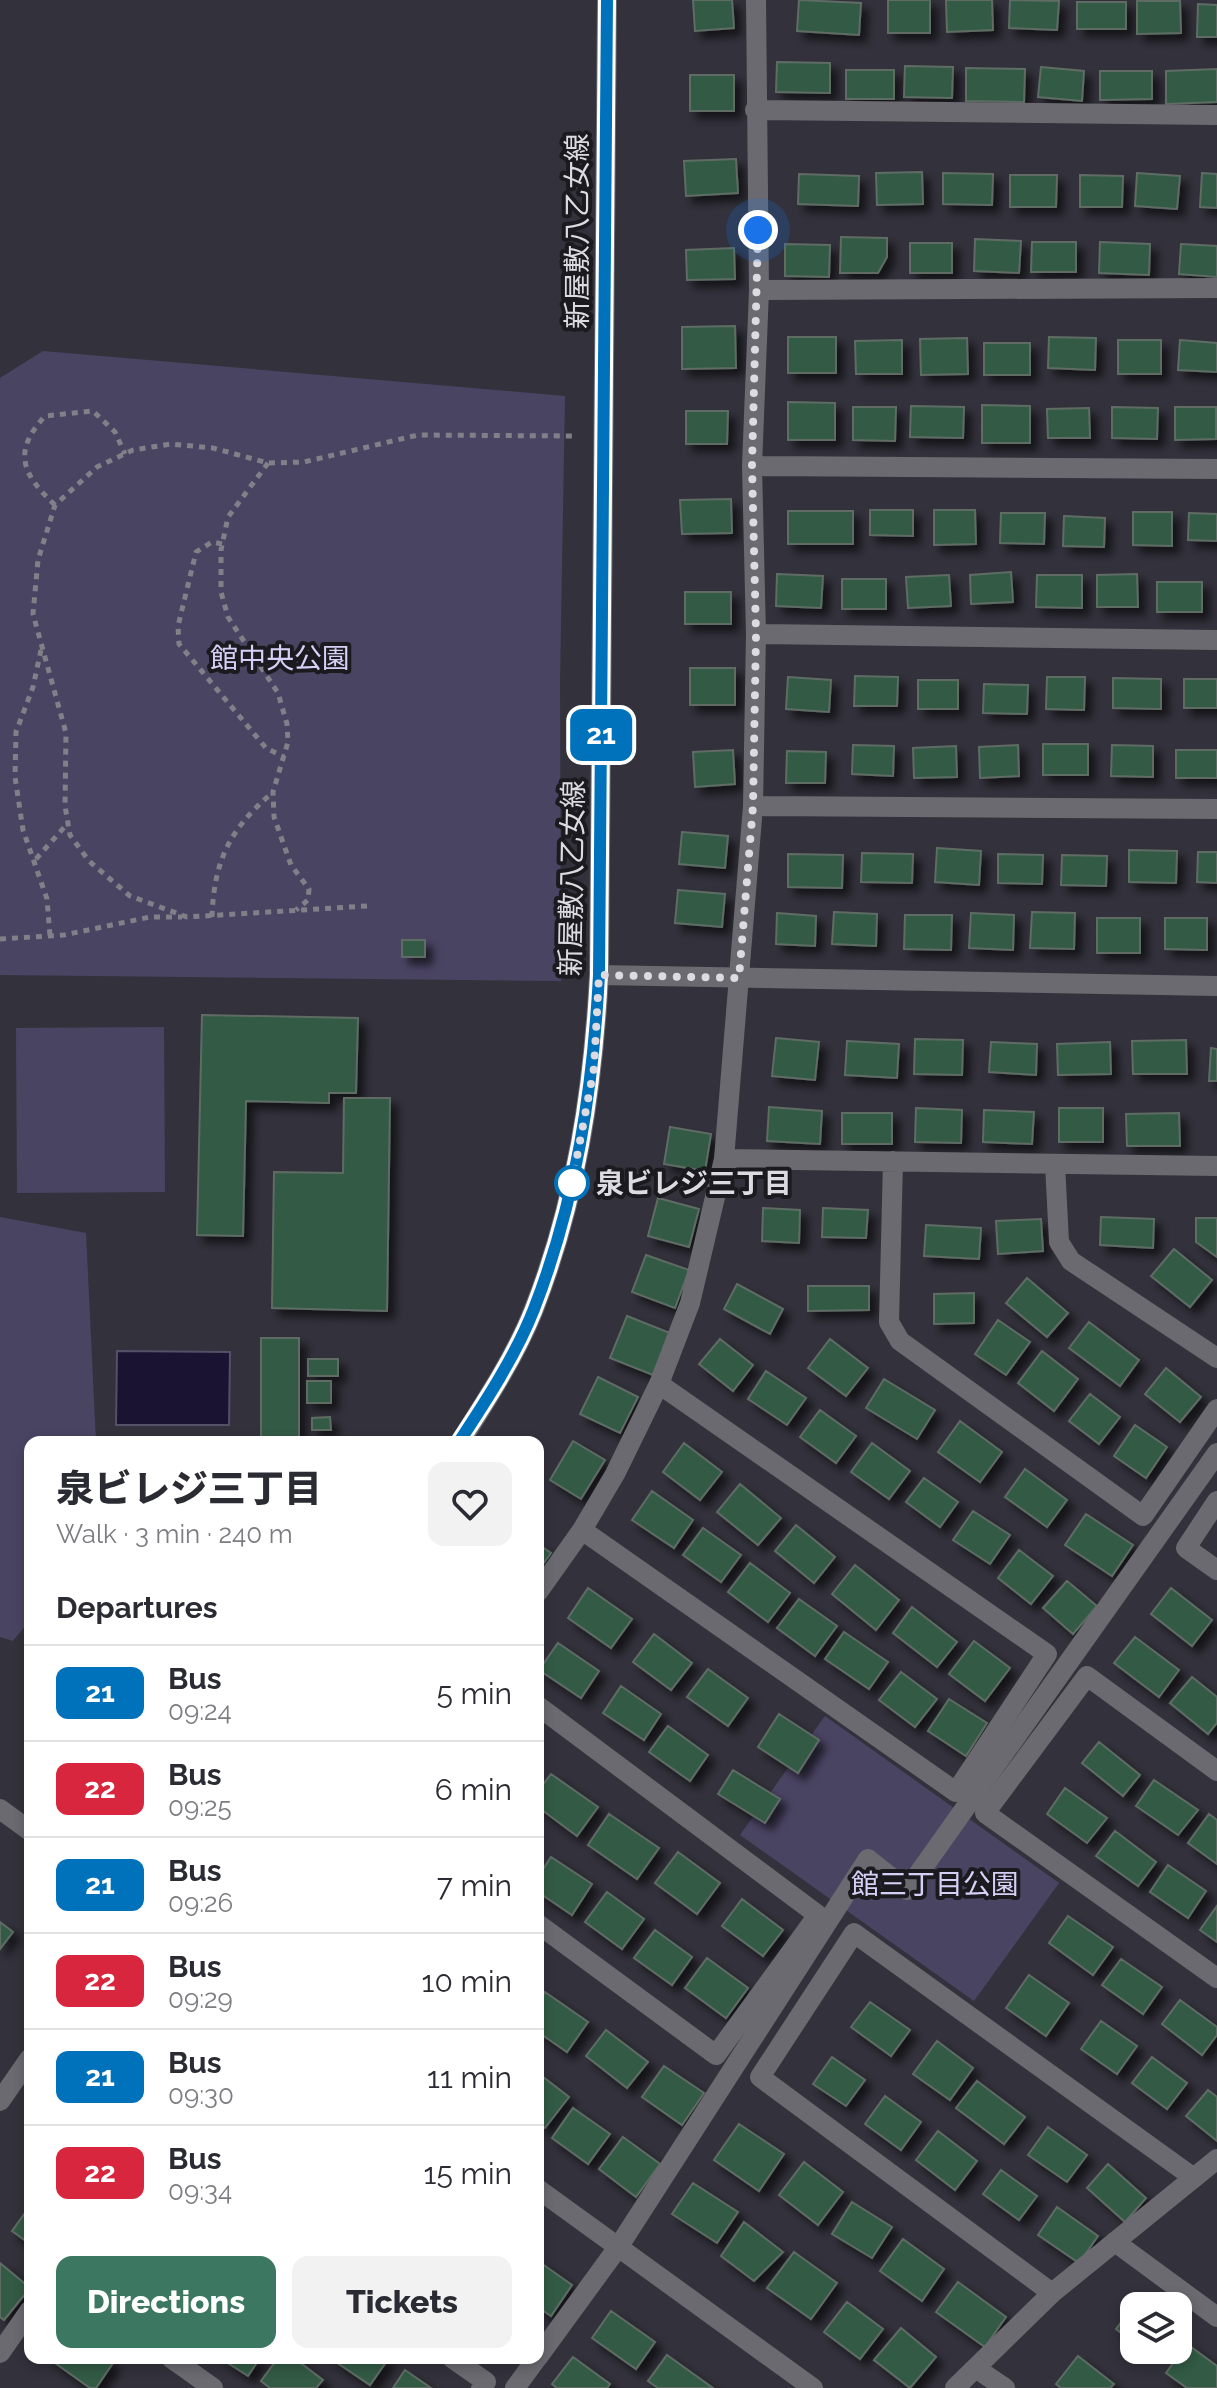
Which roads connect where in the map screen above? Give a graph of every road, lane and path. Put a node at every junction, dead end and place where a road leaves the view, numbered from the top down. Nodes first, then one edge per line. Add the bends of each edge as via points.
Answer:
1 (607, 0) edge
2 (756, 0) edge
3 (755, 110) junction
4 (1217, 115) edge
5 (1217, 288) edge
6 (759, 290) junction
7 (577, 436) dead end
8 (125, 454) junction
9 (268, 463) junction
10 (752, 466) junction
11 (1217, 469) edge
12 (55, 505) junction
13 (222, 544) junction
14 (756, 634) junction
15 (1217, 640) edge
16 (41, 648) junction
17 (284, 757) junction
18 (273, 792) junction
19 (753, 806) junction
20 (1217, 809) edge
21 (68, 823) junction
22 (36, 859) junction
23 (367, 906) dead end
24 (295, 911) junction
25 (187, 917) junction
26 (212, 917) junction
27 (50, 936) junction
28 (0, 939) edge
29 (562, 946) dead end
30 (574, 946) dead end
31 (599, 975) junction
32 (739, 978) junction
33 (1217, 986) edge
34 (724, 1159) junction
35 (893, 1161) junction
36 (1055, 1164) junction
37 (1217, 1166) edge
38 (1217, 1358) edge
39 (659, 1384) junction
40 (1217, 1409) edge
41 (463, 1436) edge
42 (1217, 1453) edge
43 (1217, 1501) edge
44 (582, 1530) junction
45 (1217, 1570) edge
46 (544, 1584) edge
47 (544, 1710) edge
48 (1217, 1771) edge
49 (1, 1812) edge
50 (24, 1827) edge
51 (544, 1928) edge
52 (1217, 1978) edge
53 (24, 2067) edge
54 (0, 2101) edge
55 (1217, 2159) edge
56 (1194, 2178) junction
57 (544, 2193) edge
58 (1115, 2242) junction
59 (619, 2246) junction
60 (1052, 2293) junction
61 (1217, 2317) edge
62 (24, 2319) edge
63 (544, 2350) edge
64 (0, 2353) edge
65 (179, 2364) edge
66 (460, 2364) edge
67 (533, 2364) edge
68 (977, 2369) junction
69 (213, 2388) edge
70 (481, 2388) edge
71 (515, 2388) edge
72 (813, 2388) edge
73 (955, 2388) edge
74 (1005, 2388) edge

1 - 31 street, 新屋敷八乙女線
2 - 3 street
3 - 4 street
3 - 6 street
5 - 6 street
6 - 10 street
7 - 9 path via 418,435 304,462
8 - 9 path via 171,444 213,448
8 - 12 path via 97,467
8 - 12 path via 115,432 93,411 45,416 28,434 24,465 34,486
9 - 13 path via 228,517
10 - 11 street
10 - 14 street
12 - 16 path via 38,560 33,614
13 - 17 path via 224,604 278,693 287,724
13 - 17 path via 212,542 196,552 178,626 179,644 266,748
14 - 15 street
14 - 19 street
16 - 21 path via 66,733
16 - 22 path via 16,732 15,777 23,830
17 - 18 path
18 - 24 path via 282,841 309,889 308,900
18 - 26 path via 225,845
19 - 20 street
19 - 32 street
21 - 22 path
21 - 25 path via 70,835 89,861 130,896
22 - 27 path
23 - 24 path
24 - 26 path
25 - 26 path
25 - 27 path via 150,917
27 - 28 path
29 - 30 path
31 - 32 street
31 - 41 street, 新屋敷八乙女線 via 594,1068 583,1142 565,1207 533,1310
32 - 33 street
32 - 34 street
34 - 35 street
34 - 39 street via 690,1303
35 - 36 street
35 - 40 street via 889,1322 900,1341 1143,1516
36 - 37 street
36 - 38 street via 1059,1242 1071,1261
39 - 44 street
39 - 44 street via 1047,1654 956,1792
42 - 59 street via 907,1890 868,1859
43 - 45 street via 1186,1548
44 - 46 street
47 - 51 street via 818,1915 716,2055
48 - 52 street via 1087,1676 985,1813
49 - 50 street
53 - 54 street
55 - 56 street
56 - 58 street
56 - 60 street via 854,1933 760,2077
57 - 59 street
58 - 60 street
58 - 61 street
59 - 63 street
59 - 72 street
60 - 68 street
62 - 64 street
65 - 69 street
66 - 70 street via 486,2382
67 - 71 street
68 - 73 street
68 - 74 street

